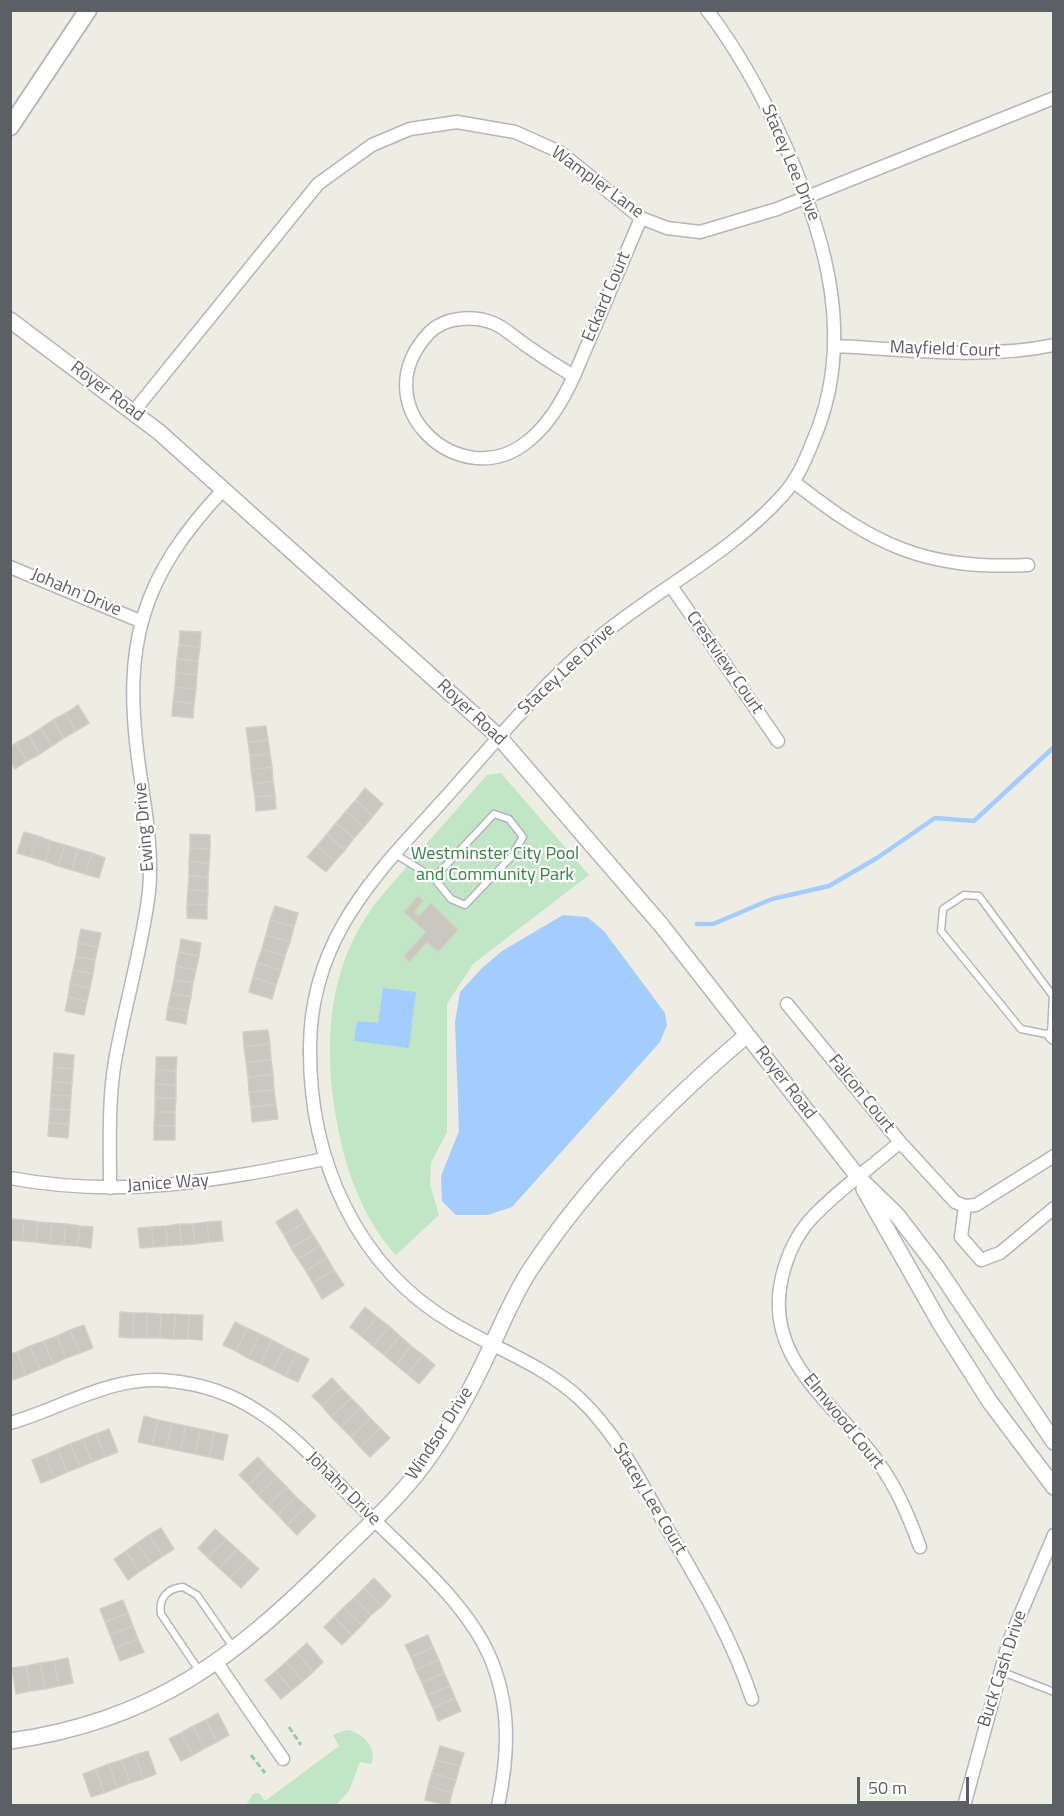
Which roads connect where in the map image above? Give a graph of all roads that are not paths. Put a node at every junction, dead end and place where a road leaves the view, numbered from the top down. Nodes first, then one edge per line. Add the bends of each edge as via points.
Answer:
1 (88, 10) edge
2 (707, 10) edge
3 (1053, 98) edge
4 (10, 127) edge
5 (808, 196) junction
6 (641, 218) junction
7 (10, 320) edge
8 (1053, 345) edge
9 (836, 346) junction
10 (574, 376) junction
11 (134, 411) junction
12 (794, 482) junction
13 (224, 489) junction
14 (1028, 565) dead end
15 (10, 567) edge
16 (670, 586) junction
17 (140, 621) junction
18 (499, 737) junction
19 (778, 741) dead end
20 (395, 854) junction
21 (434, 878) junction
22 (787, 1004) dead end
23 (747, 1035) junction
24 (1052, 1037) edge
25 (900, 1142) junction
26 (1053, 1156) edge
27 (325, 1159) junction
28 (10, 1178) edge
29 (859, 1178) junction
30 (110, 1188) junction
31 (965, 1206) junction
32 (1053, 1208) edge
33 (492, 1344) junction
34 (10, 1423) edge
35 (1053, 1442) edge
36 (1053, 1487) edge
37 (374, 1521) junction
38 (1053, 1535) edge
39 (920, 1547) dead end
40 (235, 1650) junction
41 (217, 1663) junction
42 (1000, 1671) junction
43 (201, 1673) junction
44 (1053, 1692) edge
45 (752, 1699) dead end
46 (10, 1741) edge
47 (283, 1759) dead end
48 (498, 1806) edge
49 (964, 1806) edge

1 - 4 main road
2 - 5 street, Stacey Lee Drive via 750,73
3 - 5 street, Wampler Lane
5 - 6 street, Wampler Lane via 741,222 700,232 667,228
5 - 9 street, Stacey Lee Drive via 830,278
6 - 10 street, Eckard Court
6 - 11 street, Wampler Lane via 560,152 515,132 457,122 410,129 372,145 318,184
7 - 11 street, Royer Road
8 - 9 street, Mayfield Court via 978,352
9 - 12 street, Stacey Lee Drive via 824,412
10 - 10 street, Eckard Court via 552,417 537,433 523,446 487,458 467,457 432,439 419,425 404,386 412,356 422,340 435,326 453,320 493,323
11 - 13 street, Royer Road
12 - 14 street via 864,532 917,556 981,566
12 - 16 street, Stacey Lee Drive via 742,535
13 - 17 street, Ewing Drive via 184,535 163,567
13 - 18 street, Royer Road
15 - 17 street, Johahn Drive
16 - 18 street, Stacey Lee Drive via 627,614 570,662
16 - 19 street, Crestview Court
17 - 30 street, Ewing Drive via 133,666 133,711 147,833 149,890 115,1061
18 - 20 street, Stacey Lee Drive
18 - 23 street, Royer Road via 615,869
20 - 21 lane
20 - 27 street, Stacey Lee Drive via 342,924 317,983 311,1017 310,1066
21 - 21 lane via 494,814 509,819 523,837 511,857 465,904 451,899
22 - 25 street, Falcon Court
23 - 29 street, Royer Road
23 - 33 street, Windsor Drive via 649,1123 597,1183 531,1269
24 - 24 lane via 1053,996 979,896 964,895 943,909 941,931 1021,1029
25 - 29 street, Falcon Court
25 - 31 street via 949,1197
26 - 31 street via 981,1203
27 - 30 street, Janice Way via 226,1179 163,1187
27 - 33 street, Stacey Lee Drive via 344,1208 378,1259 419,1300
28 - 30 street, Janice Way
29 - 35 street, Royer Road via 897,1215 936,1266
29 - 36 street, Royer Road via 941,1325
29 - 39 street, Elmwood Court via 829,1202 799,1236 784,1268 778,1310 794,1361 877,1461 905,1508
31 - 32 street via 961,1237 981,1260 1000,1253
33 - 37 street, Windsor Drive via 431,1454
33 - 45 street, Stacey Lee Court via 556,1379 595,1414 618,1444 708,1598 741,1666
34 - 37 street, Johahn Drive via 86,1394 137,1381 203,1387 232,1397 276,1424
37 - 40 street, Windsor Drive
37 - 48 street, Johahn Drive via 457,1607 489,1654 505,1702 507,1722 504,1780
38 - 42 street, Buck Cash Drive
40 - 41 street, Windsor Drive
40 - 43 lane via 197,1595 183,1587 170,1591 161,1602 161,1614
41 - 43 street, Windsor Drive
41 - 47 street
42 - 44 lane
42 - 49 street, Buck Cash Drive
43 - 46 street, Windsor Drive via 119,1714 66,1731

